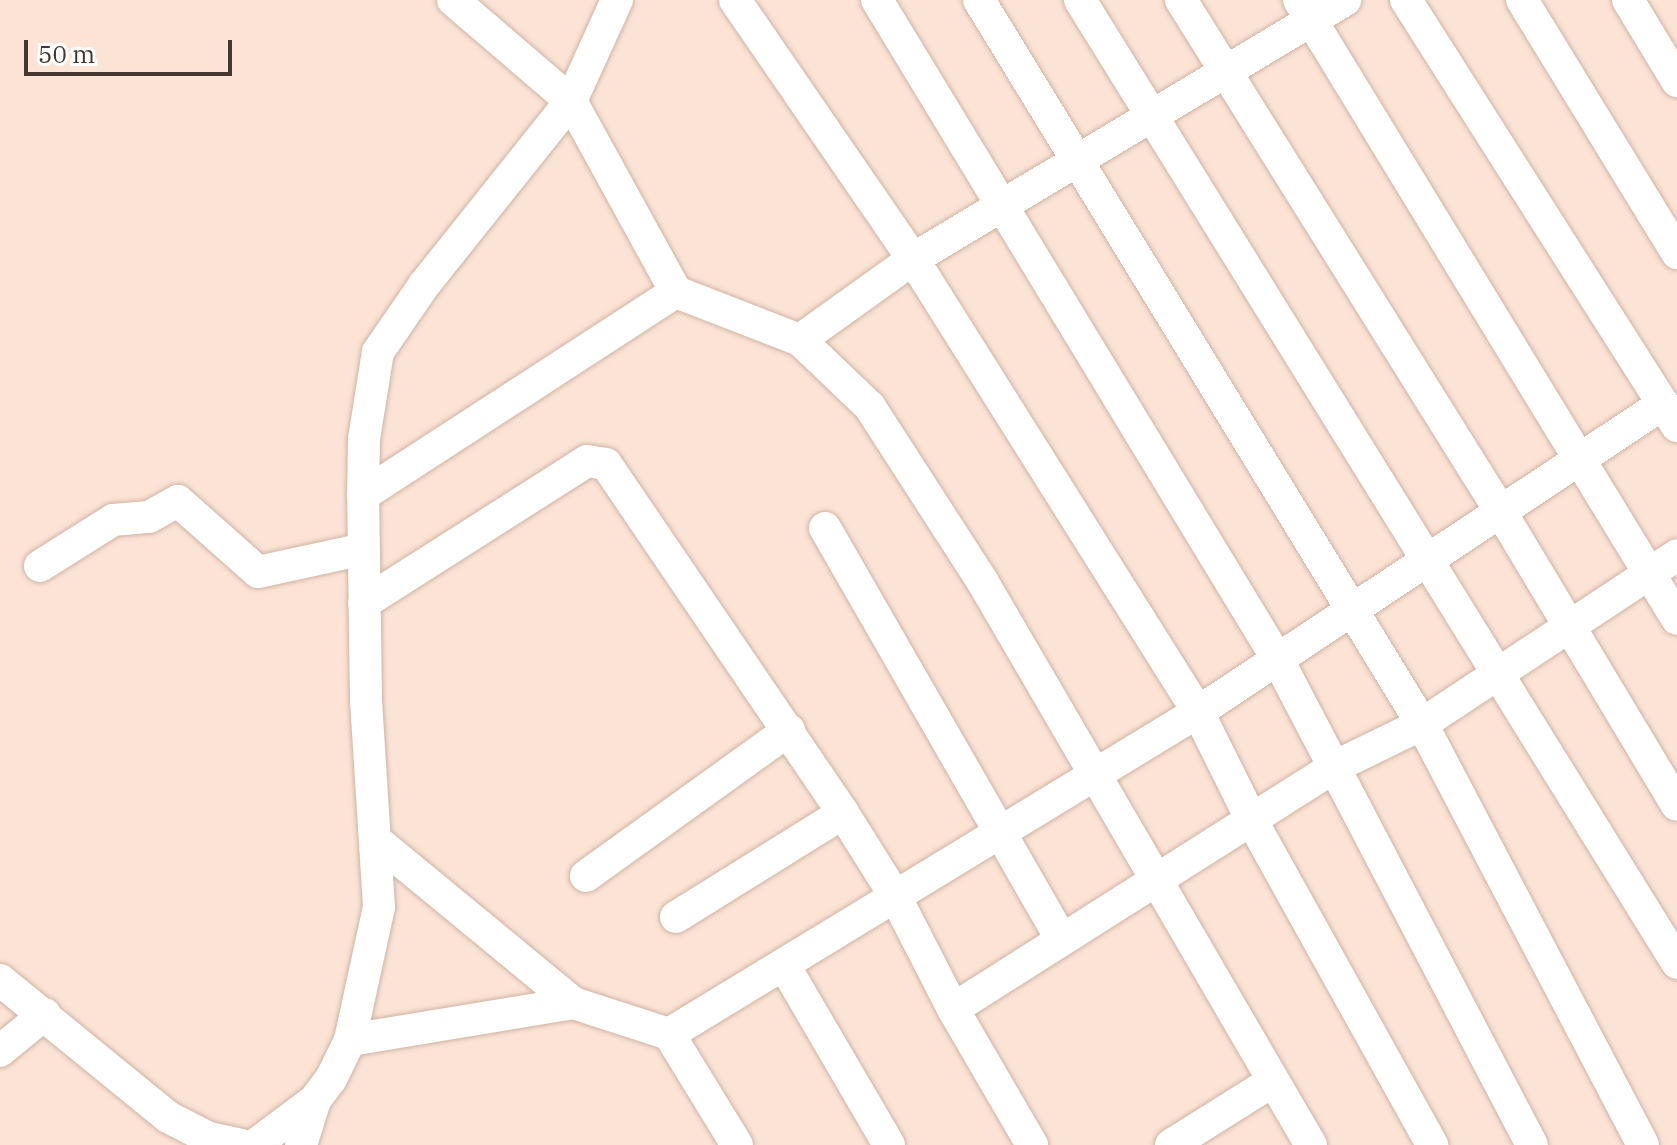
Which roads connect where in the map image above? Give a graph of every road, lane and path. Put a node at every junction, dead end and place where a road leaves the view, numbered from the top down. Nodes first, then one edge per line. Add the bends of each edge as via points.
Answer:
1 (453, 0) edge
2 (617, 0) edge
3 (735, 0) edge
4 (877, 0) edge
5 (979, 0) edge
6 (1080, 0) edge
7 (1181, 0) edge
8 (1345, 0) edge
9 (1406, 0) edge
10 (1522, 0) edge
11 (1628, 0) edge
12 (1305, 11) edge
13 (1223, 73) junction
14 (1677, 81) edge
15 (571, 101) junction
16 (1151, 115) junction
17 (1075, 163) junction
18 (1002, 207) junction
19 (1677, 253) edge
20 (913, 259) junction
21 (676, 292) junction
22 (800, 340) junction
23 (1670, 415) edge
24 (1582, 458) junction
25 (363, 495) junction
26 (1499, 509) junction
27 (825, 528) dead end
28 (364, 549) junction
29 (1427, 556) junction
30 (1664, 563) edge
31 (40, 566) dead end
32 (364, 603) junction
33 (1353, 607) junction
34 (1677, 619) edge
35 (1569, 624) junction
36 (1278, 660) junction
37 (1497, 671) junction
38 (1198, 712) junction
39 (1422, 724) junction
40 (789, 730) junction
41 (1334, 767) junction
42 (1093, 774) junction
43 (1677, 805) edge
44 (843, 813) junction
45 (1252, 821) junction
46 (1000, 832) junction
47 (378, 842) junction
48 (586, 876) dead end
49 (1156, 880) junction
50 (895, 896) junction
51 (676, 917) dead end
52 (1061, 939) junction
53 (1677, 963) edge
54 (784, 965) junction
55 (0, 980) edge
56 (573, 1003) junction
57 (953, 1009) junction
58 (45, 1014) junction
59 (669, 1034) junction
60 (350, 1040) junction
61 (0, 1051) edge
62 (1273, 1081) junction
63 (315, 1100) junction
64 (241, 1145) edge
65 (255, 1145) edge
66 (301, 1145) edge
67 (737, 1145) edge
68 (889, 1145) edge
69 (1032, 1145) edge
70 (1171, 1145) edge
71 (1311, 1145) edge
72 (1432, 1145) edge
73 (1532, 1145) edge
74 (1643, 1145) edge

1 - 15 street
2 - 15 street
3 - 20 street
4 - 18 street
5 - 17 street
6 - 16 street
7 - 13 street
8 - 12 street
9 - 23 street
10 - 19 street
11 - 14 street
12 - 13 street
12 - 24 street
13 - 16 street
13 - 26 street
15 - 21 street
15 - 25 street via 424,285 378,352 364,439
16 - 17 street
16 - 29 street
17 - 18 street
17 - 33 street
18 - 20 street
18 - 36 street
20 - 22 street
20 - 38 street
21 - 22 street
21 - 25 street
22 - 42 street via 870,407 981,579
23 - 24 street
24 - 26 street
24 - 30 street
25 - 28 street
26 - 29 street
26 - 35 street
27 - 46 street
28 - 31 street via 258,572 178,501 149,517 113,520
28 - 32 street
29 - 33 street
29 - 37 street
30 - 34 street
30 - 35 street
32 - 40 street via 587,461 606,464
32 - 47 street
33 - 36 street
33 - 39 street
35 - 37 street
35 - 43 street
36 - 38 street
36 - 41 street
37 - 39 street
37 - 53 street
38 - 42 street
38 - 45 street
39 - 41 street
39 - 74 street
40 - 44 street
40 - 48 street
41 - 45 street
41 - 73 street
42 - 46 street
42 - 49 street
44 - 50 street
44 - 51 street
45 - 49 street
45 - 72 street
46 - 50 street
46 - 52 street
47 - 56 street
47 - 60 street via 379,907
49 - 52 street
49 - 62 street
50 - 54 street
50 - 57 street
52 - 57 street
54 - 59 street
54 - 68 street
55 - 58 street
56 - 59 street
56 - 60 street
57 - 69 street
58 - 61 street
58 - 64 street via 168,1117 209,1138
59 - 67 street
60 - 63 street
62 - 70 street
62 - 71 street
63 - 65 street
63 - 66 street

